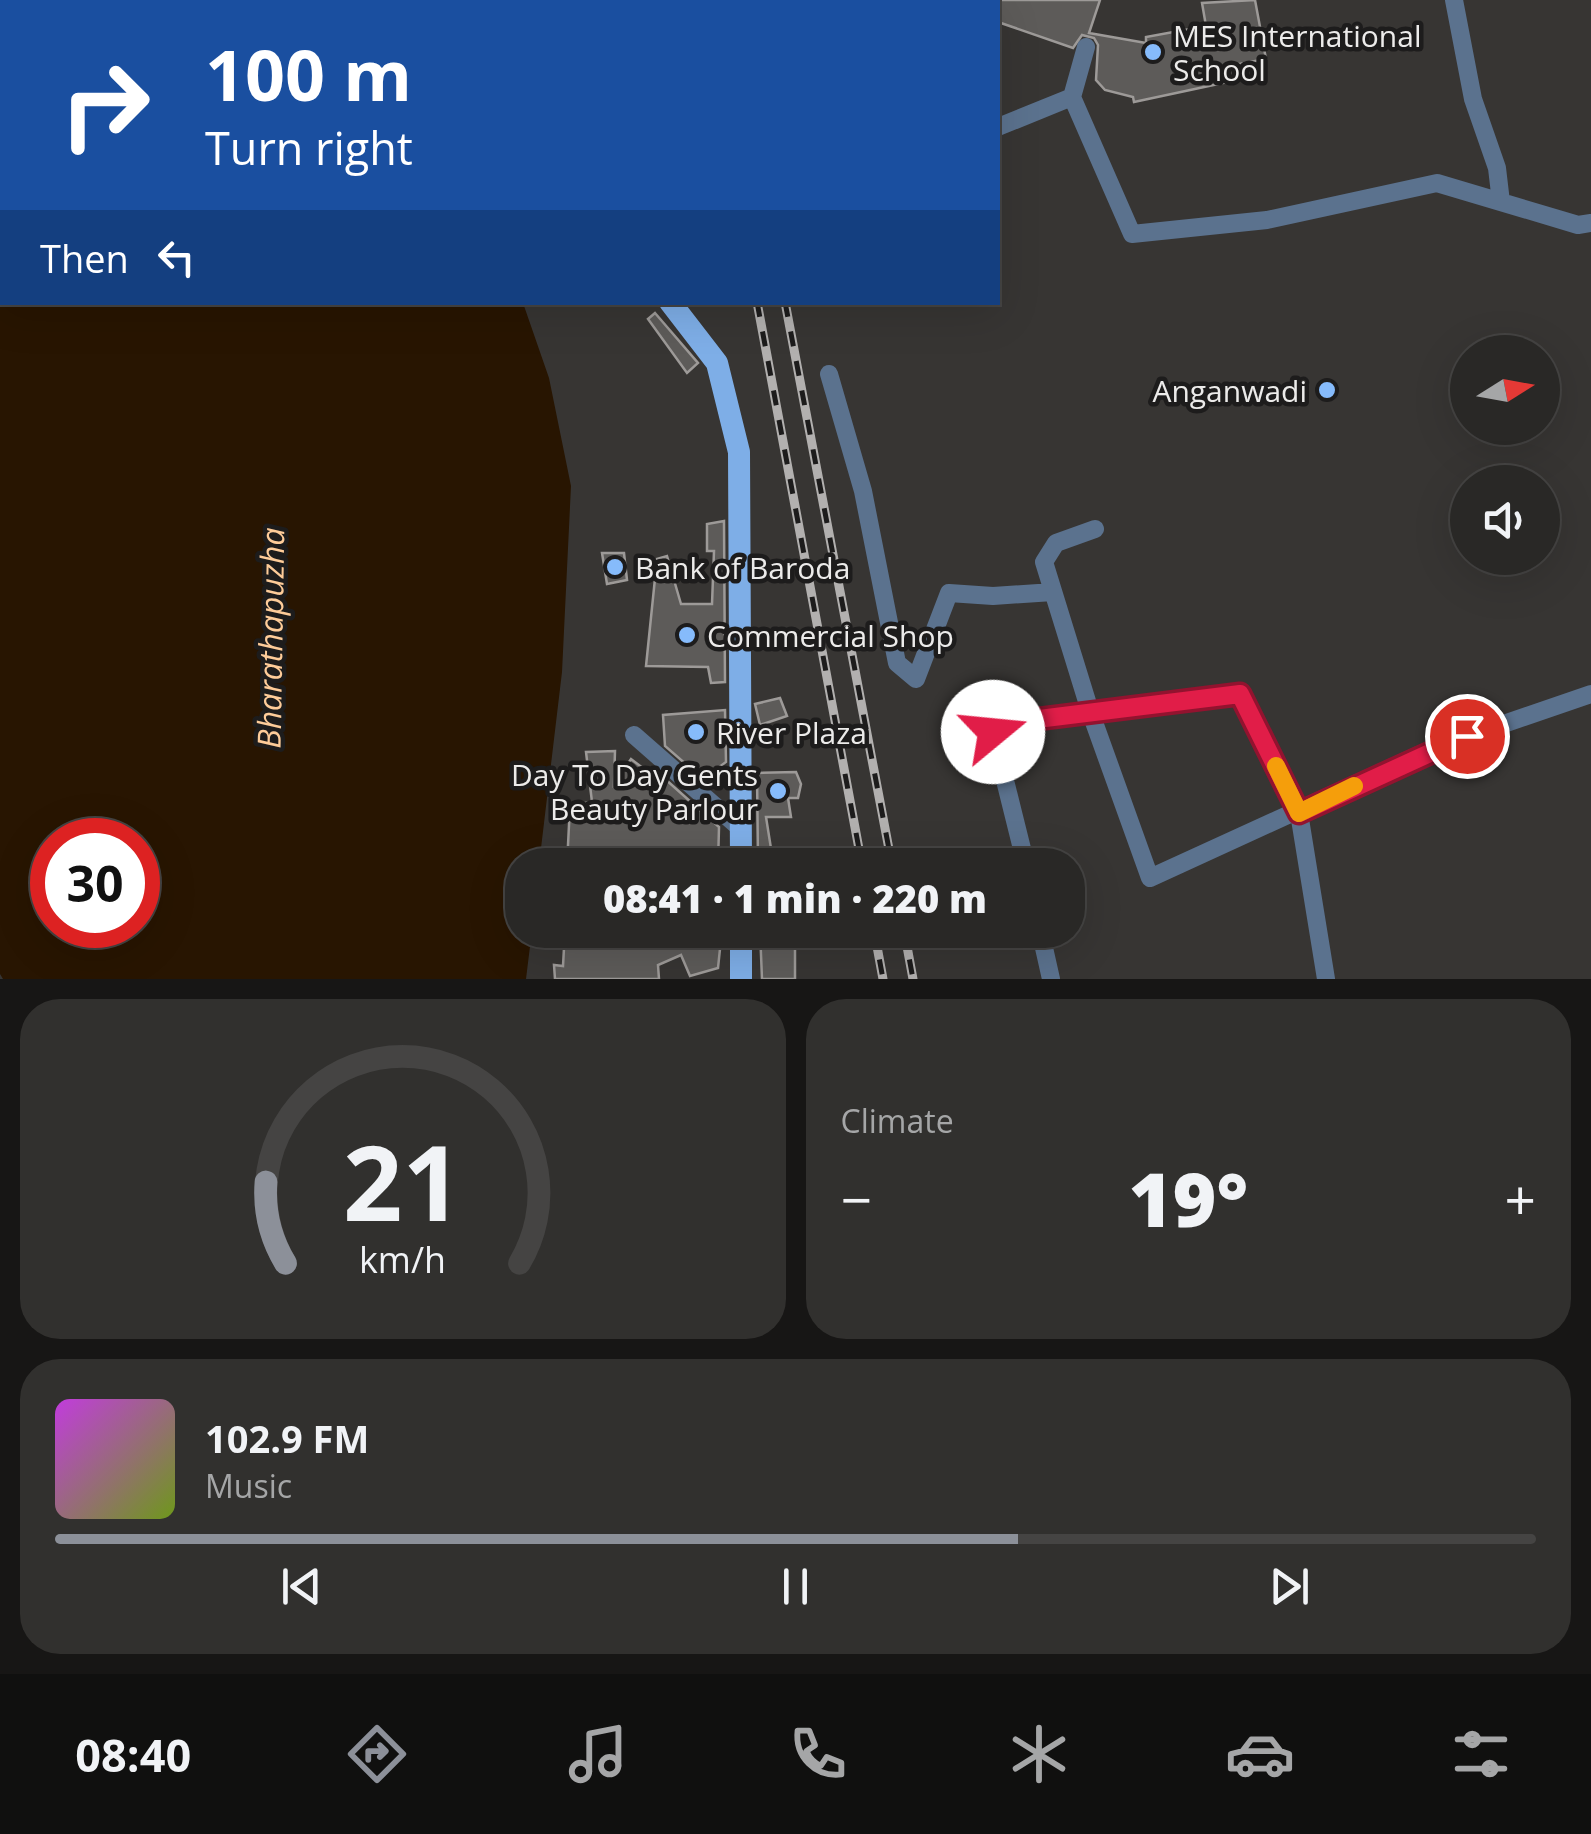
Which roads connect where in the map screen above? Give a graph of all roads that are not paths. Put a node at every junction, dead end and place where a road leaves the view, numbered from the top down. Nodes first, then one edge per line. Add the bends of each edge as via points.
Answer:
1 (1454, 0) edge
2 (1086, 47) dead end
3 (1072, 97) junction
4 (1000, 126) edge
5 (1500, 202) junction
6 (1591, 223) edge
7 (672, 305) edge
8 (829, 374) dead end
9 (1095, 528) dead end
10 (1053, 592) junction
11 (1590, 699) edge
12 (1090, 711) junction
13 (634, 735) dead end
14 (1299, 813) junction
15 (740, 828) junction
16 (740, 848) edge
17 (1022, 848) edge
18 (741, 948) edge
19 (1044, 948) edge
20 (741, 979) edge
21 (1051, 979) edge
22 (1326, 979) edge

1 - 5 street
2 - 3 street
3 - 4 street
3 - 5 street via 1132,234 1267,220 1437,184
5 - 6 street
7 - 15 main road via 716,364 739,452
8 - 10 street via 863,491 897,664 916,679 949,594
9 - 10 street via 1056,543 1044,562
10 - 12 street
11 - 14 street via 1434,748
12 - 14 street via 1240,694
12 - 14 street via 1150,878
12 - 17 street via 1006,723 993,732
13 - 15 street
14 - 22 street
15 - 16 main road
18 - 20 main road
19 - 21 street

